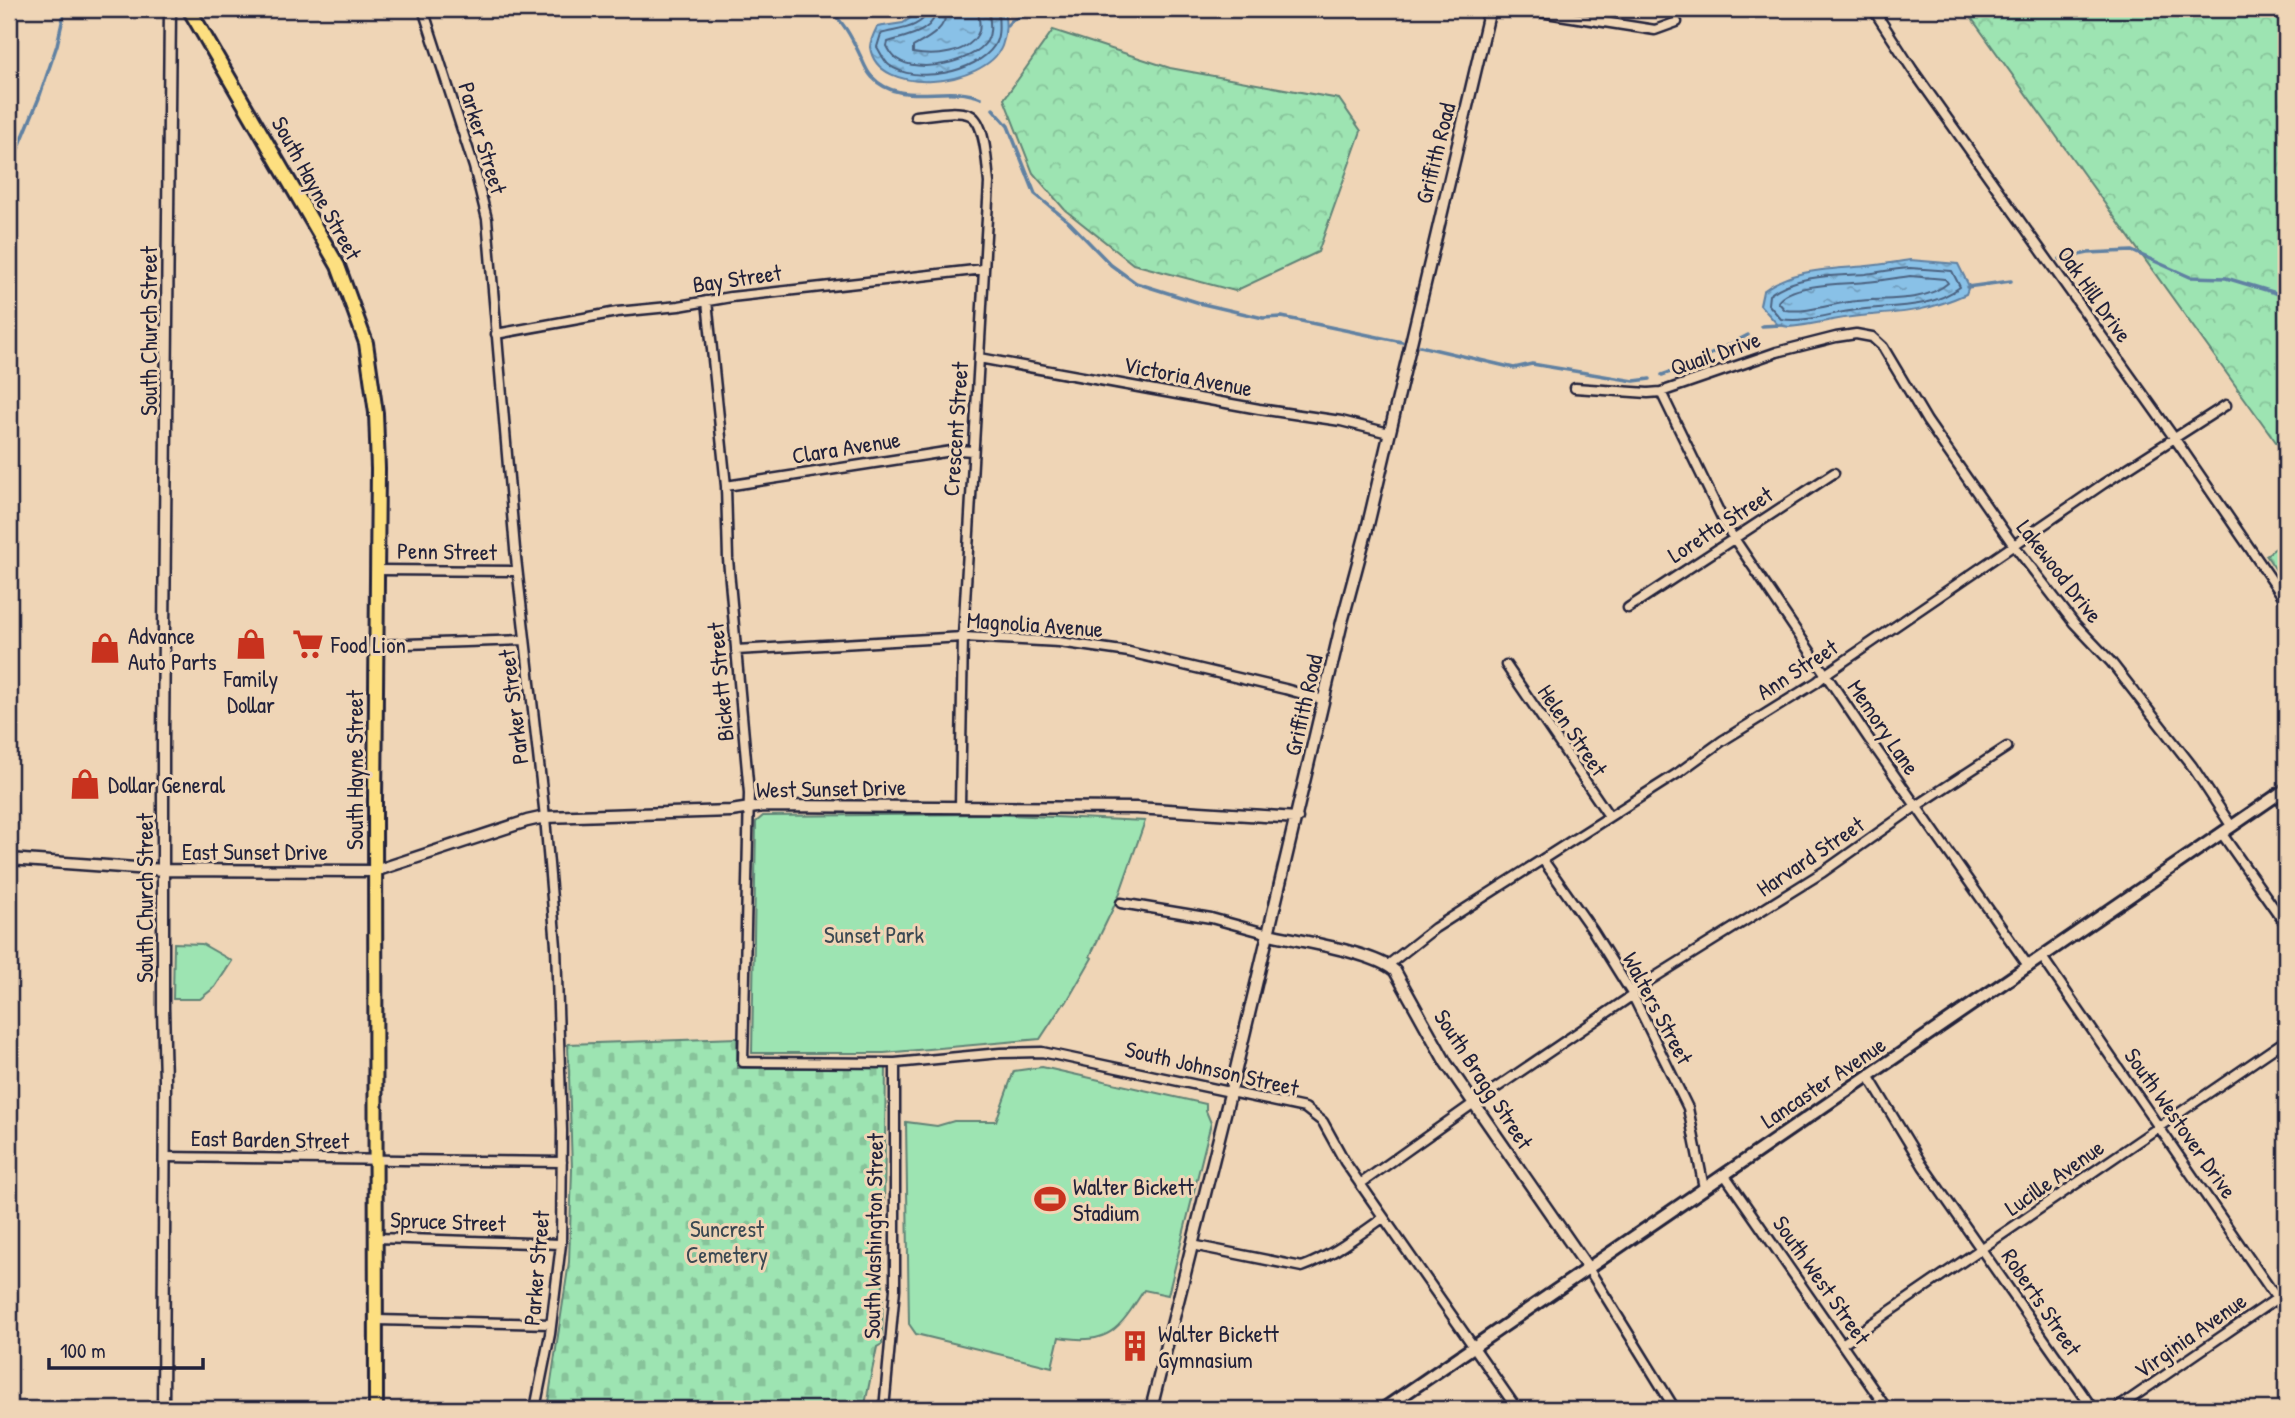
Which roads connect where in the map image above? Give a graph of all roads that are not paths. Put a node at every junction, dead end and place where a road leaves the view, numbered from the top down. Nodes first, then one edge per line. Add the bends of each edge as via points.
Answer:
1 (170, 9) edge
2 (189, 9) edge
3 (423, 9) edge
4 (1490, 9) edge
5 (1521, 9) edge
6 (1873, 9) edge
7 (1676, 22) dead end
8 (915, 116) dead end
9 (984, 269) junction
10 (707, 301) junction
11 (496, 334) junction
12 (1866, 335) joint
13 (979, 358) junction
14 (1576, 388) dead end
15 (1661, 391) junction
16 (2226, 405) dead end
17 (1389, 433) junction
18 (2175, 439) junction
19 (973, 451) junction
20 (1834, 472) dead end
21 (726, 486) junction
22 (1734, 538) junction
23 (2014, 545) junction
24 (377, 570) junction
25 (517, 571) junction
26 (2286, 601) edge
27 (1628, 608) dead end
28 (963, 637) junction
29 (524, 640) junction
30 (376, 645) junction
31 (736, 650) junction
32 (1506, 666) dead end
33 (1825, 675) junction
34 (1324, 701) junction
35 (2007, 747) dead end
36 (2286, 789) edge
37 (960, 806) junction
38 (1915, 807) junction
39 (748, 808) junction
40 (1609, 816) junction
41 (545, 817) junction
42 (1297, 818) junction
43 (2232, 827) junction
44 (2222, 834) junction
45 (9, 859) edge
46 (1543, 860) junction
47 (164, 870) junction
48 (375, 871) junction
49 (1121, 903) dead end
50 (2286, 925) edge
51 (1269, 933) junction
52 (2042, 957) junction
53 (1388, 965) junction
54 (2029, 967) junction
55 (1632, 993) junction
56 (2286, 1040) edge
57 (743, 1062) joint
58 (895, 1063) junction
59 (1869, 1077) junction
60 (1231, 1090) junction
61 (1474, 1103) junction
62 (2159, 1127) junction
63 (164, 1157) junction
64 (376, 1160) junction
65 (562, 1162) junction
66 (1724, 1174) junction
67 (1360, 1184) junction
68 (1704, 1188) junction
69 (1383, 1218) junction
70 (376, 1238) junction
71 (561, 1244) junction
72 (1192, 1245) junction
73 (1982, 1249) junction
74 (1588, 1268) junction
75 (2286, 1292) edge
76 (2278, 1298) junction
77 (2286, 1312) edge
78 (377, 1321) junction
79 (551, 1324) junction
80 (1843, 1344) junction
81 (1474, 1347) junction
82 (163, 1409) edge
83 (376, 1409) edge
84 (535, 1409) edge
85 (884, 1409) edge
86 (1151, 1409) edge
87 (1383, 1409) edge
88 (1517, 1409) edge
89 (1675, 1409) edge
90 (1887, 1409) edge
91 (2093, 1409) edge
92 (2116, 1409) edge

1 - 47 street, South Church Street
2 - 24 main road, South Hayne Street via 326,242 353,304 366,343 377,425
3 - 11 street, Parker Street via 487,219
4 - 17 street, Griffith Road
5 - 7 street via 1655,30
6 - 18 street, Oak Hill Drive
8 - 9 street, Crescent Street via 956,113 976,120 989,183
9 - 10 street, Bay Street
9 - 13 street, Crescent Street
10 - 11 street, Bay Street
10 - 21 street, Bickett Street
11 - 25 street, Parker Street
12 - 15 street, Quail Drive via 1846,335 1777,352
12 - 23 street, Lakewood Drive via 1883,347 1927,421
13 - 17 street, Victoria Avenue
13 - 19 street, Crescent Street
14 - 15 street, Quail Drive
15 - 22 street, Memory Lane
16 - 18 street, Ann Street
17 - 34 street, Griffith Road
18 - 23 street, Ann Street
18 - 26 street, Oak Hill Drive
19 - 21 street, Clara Avenue
19 - 28 street, Crescent Street
20 - 22 street, Loretta Street
21 - 31 street, Bickett Street
22 - 27 street, Loretta Street
22 - 33 street, Memory Lane
23 - 33 street, Ann Street
23 - 43 street, Lakewood Drive via 2184,756
24 - 25 street, Penn Street
24 - 30 main road, South Hayne Street
25 - 29 street, Parker Street
28 - 31 street, Magnolia Avenue
28 - 34 street, Magnolia Avenue via 1059,642 1129,652
28 - 37 street, Crescent Street
29 - 30 street
29 - 41 street, Parker Street
30 - 48 main road, South Hayne Street
31 - 39 street, Bickett Street
32 - 40 street, Helen Street
33 - 38 street, Memory Lane
33 - 40 street, Ann Street
34 - 42 street, Griffith Road
35 - 38 street, Harvard Street
36 - 43 main road, Lancaster Avenue
37 - 39 street, West Sunset Drive
37 - 42 street, West Sunset Drive via 1136,808
38 - 54 street, Memory Lane
38 - 55 street, Harvard Street via 1823,872
39 - 41 street, West Sunset Drive
39 - 57 street, Bickett Street
40 - 46 street, Ann Street
41 - 48 street, West Sunset Drive
41 - 65 street, Parker Street via 556,946
42 - 51 street, Griffith Road
43 - 44 main road, Lancaster Avenue
44 - 50 street
44 - 52 main road, Lancaster Avenue
45 - 47 street, East Sunset Drive
46 - 53 street, Ann Street via 1435,928
46 - 55 street, Walters Street
47 - 48 street, East Sunset Drive
47 - 63 street, South Church Street
48 - 64 main road, South Hayne Street
49 - 51 street
51 - 53 street
51 - 60 street, Griffith Road
52 - 54 main road, Lancaster Avenue
52 - 62 street, South Westover Drive
53 - 61 street, South Bragg Street via 1405,985 1446,1063
54 - 59 main road, Lancaster Avenue
55 - 61 street, Harvard Street
55 - 68 street, Walters Street via 1688,1108
56 - 62 street, Lucille Avenue
57 - 58 street, South Johnson Street
58 - 60 street, South Johnson Street via 1042,1052
58 - 85 street, South Washington Street via 895,1289
59 - 66 main road, Lancaster Avenue
59 - 73 street, Roberts Street via 1923,1166
60 - 67 street, South Johnson Street via 1315,1114
60 - 72 street, Griffith Road
61 - 67 street, Harvard Street
61 - 74 street, South Bragg Street
62 - 73 street, Lucille Avenue
62 - 76 street, South Westover Drive
63 - 64 street, East Barden Street
63 - 82 street, South Church Street
64 - 65 street, East Barden Street
64 - 70 main road, South Hayne Street
65 - 71 street, Parker Street
66 - 68 main road, Lancaster Avenue
66 - 80 street, South West Street
67 - 69 street, South Johnson Street
68 - 74 main road, Lancaster Avenue
69 - 72 street via 1319,1261 1302,1267
69 - 81 street, South Johnson Street
70 - 71 street, Spruce Street
70 - 78 main road, South Hayne Street
71 - 79 street, Parker Street
72 - 86 street, Griffith Road
73 - 80 street, Lucille Avenue
73 - 91 street, Roberts Street
74 - 81 main road, Lancaster Avenue
74 - 89 street, South Bragg Street
75 - 76 street, Virginia Avenue
76 - 77 street, South Westover Drive
76 - 92 street, Virginia Avenue
78 - 79 street
78 - 83 main road, South Hayne Street
79 - 84 street, Parker Street
80 - 90 street, South West Street
81 - 87 main road, Lancaster Avenue
81 - 88 street, South Johnson Street

